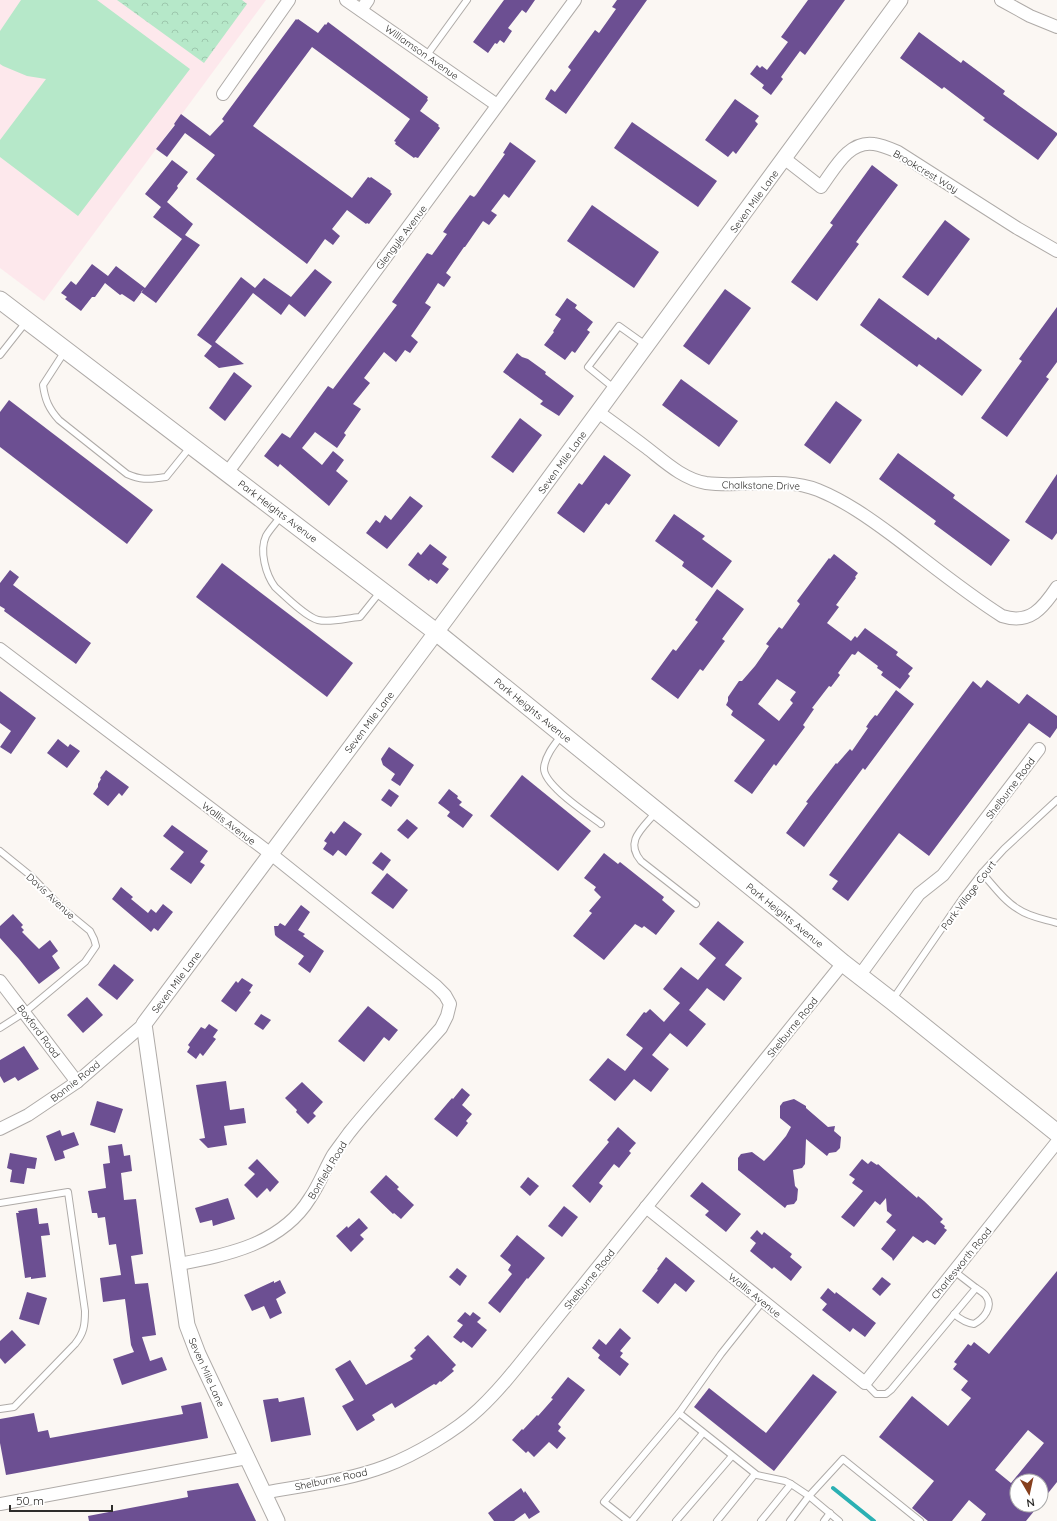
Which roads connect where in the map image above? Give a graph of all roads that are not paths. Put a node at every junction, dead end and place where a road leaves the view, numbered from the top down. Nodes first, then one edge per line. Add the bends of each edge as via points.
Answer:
1 (288, 0) edge
2 (346, 0) edge
3 (368, 0) edge
4 (467, 0) edge
5 (575, 0) edge
6 (900, 0) edge
7 (1001, 0) edge
8 (361, 10) junction
9 (1057, 27) edge
10 (427, 55) junction
11 (223, 94) dead end
12 (498, 105) junction
13 (785, 158) junction
14 (1057, 251) edge
15 (0, 300) edge
16 (27, 320) junction
17 (647, 346) junction
18 (66, 350) junction
19 (0, 356) edge
20 (615, 389) junction
21 (598, 412) junction
22 (192, 446) junction
23 (227, 473) junction
24 (282, 515) junction
25 (1057, 587) edge
26 (381, 590) junction
27 (436, 632) junction
28 (0, 649) edge
29 (562, 734) junction
30 (1039, 750) dead end
31 (1057, 800) edge
32 (658, 811) junction
33 (601, 824) dead end
34 (0, 851) edge
35 (271, 854) junction
36 (982, 873) junction
37 (696, 904) dead end
38 (1057, 922) edge
39 (843, 963) junction
40 (860, 975) junction
41 (0, 981) edge
42 (892, 1001) junction
43 (450, 1004) joint
44 (25, 1012) junction
45 (144, 1024) junction
46 (0, 1028) edge
47 (77, 1082) junction
48 (0, 1129) edge
49 (1056, 1132) edge
50 (0, 1203) edge
51 (646, 1207) junction
52 (179, 1264) junction
53 (954, 1271) junction
54 (976, 1288) junction
55 (763, 1301) junction
56 (954, 1314) junction
57 (865, 1383) junction
58 (0, 1409) edge
59 (679, 1413) junction
60 (703, 1433) junction
61 (732, 1456) junction
62 (247, 1458) junction
63 (755, 1474) junction
64 (791, 1484) junction
65 (263, 1493) junction
66 (809, 1496) junction
67 (0, 1504) edge
68 (830, 1514) junction
69 (277, 1521) edge
70 (628, 1521) edge
71 (632, 1521) edge
72 (676, 1521) edge
73 (717, 1521) edge
74 (761, 1521) edge
75 (790, 1521) edge
76 (824, 1521) edge
77 (839, 1521) edge
78 (920, 1521) edge

1 - 11 street
2 - 8 street, Williamson Avenue
3 - 8 street
4 - 10 lane
5 - 12 street, Glengyle Avenue
6 - 13 street, Seven Mile Lane
7 - 9 street
8 - 10 street, Williamson Avenue
10 - 12 street, Williamson Avenue
12 - 23 street, Glengyle Avenue
13 - 14 street, Brookcrest Way via 821,188 852,148 874,144 885,147 898,152
13 - 17 street, Seven Mile Lane
15 - 16 main road, Park Heights Avenue
16 - 18 main road, Park Heights Avenue
16 - 19 lane
17 - 20 street, Seven Mile Lane
17 - 20 lane via 619,326 588,366
18 - 22 main road, Park Heights Avenue
18 - 22 lane via 43,385 45,400 60,420 128,474 145,480 166,477
20 - 21 street, Seven Mile Lane
21 - 25 street, Chalkstone Drive via 666,463 695,480 722,484 802,485 831,496 863,514 1002,616 1012,619 1025,618 1045,604
21 - 27 street, Seven Mile Lane
22 - 23 main road, Park Heights Avenue
23 - 24 main road, Park Heights Avenue
24 - 26 main road, Park Heights Avenue
24 - 26 lane via 266,536 263,545 268,573 275,587 310,616 327,621 360,617
26 - 27 main road, Park Heights Avenue
27 - 29 main road, Park Heights Avenue
27 - 35 street, Seven Mile Lane
28 - 35 street, Wallis Avenue
29 - 32 main road, Park Heights Avenue
29 - 33 lane via 546,759 545,777 550,784
30 - 40 street, Shelburne Road via 943,875 919,894
31 - 36 lane, Park Village Court
32 - 37 lane via 635,840 635,854
32 - 39 main road, Park Heights Avenue
34 - 44 lane, Davis Avenue via 90,931 96,946 85,962
35 - 43 street, Wallis Avenue via 436,986
35 - 45 street, Seven Mile Lane
36 - 38 lane via 1018,910
36 - 42 lane, Park Village Court
39 - 40 main road, Park Heights Avenue
39 - 51 street, Shelburne Road
40 - 42 main road, Park Heights Avenue
41 - 44 street, Boxford Road
42 - 49 main road, Park Heights Avenue
43 - 52 street, Bonfield Road via 441,1028 350,1133 334,1154 310,1199 295,1218 279,1231 240,1250
44 - 46 lane
44 - 47 street, Boxford Road
45 - 47 street, Bonnie Road
45 - 52 street, Seven Mile Lane
47 - 48 street, Bonnie Road via 28,1115
49 - 53 street, Charlesworth Road
50 - 58 lane via 68,1192 85,1311 85,1325 75,1344 14,1406
51 - 55 street, Wallis Avenue
51 - 65 street, Shelburne Road via 518,1366 478,1410 461,1424 386,1466 340,1479
52 - 62 street, Seven Mile Lane via 191,1339
53 - 54 lane
53 - 57 street, Charlesworth Road
54 - 56 lane
54 - 56 lane via 988,1301 988,1309 984,1316 974,1324 969,1324
55 - 57 street, Wallis Avenue
55 - 59 lane via 720,1354
56 - 57 lane via 886,1394 876,1394
59 - 60 lane
59 - 70 lane via 604,1502
60 - 61 lane
60 - 71 lane
61 - 63 lane
61 - 72 lane
62 - 65 street, Seven Mile Lane
62 - 67 street
63 - 64 lane
63 - 73 lane
64 - 66 lane
64 - 74 lane
65 - 69 street, Seven Mile Lane
66 - 68 lane
66 - 75 lane
66 - 78 lane via 843,1459
68 - 76 lane
68 - 77 lane

